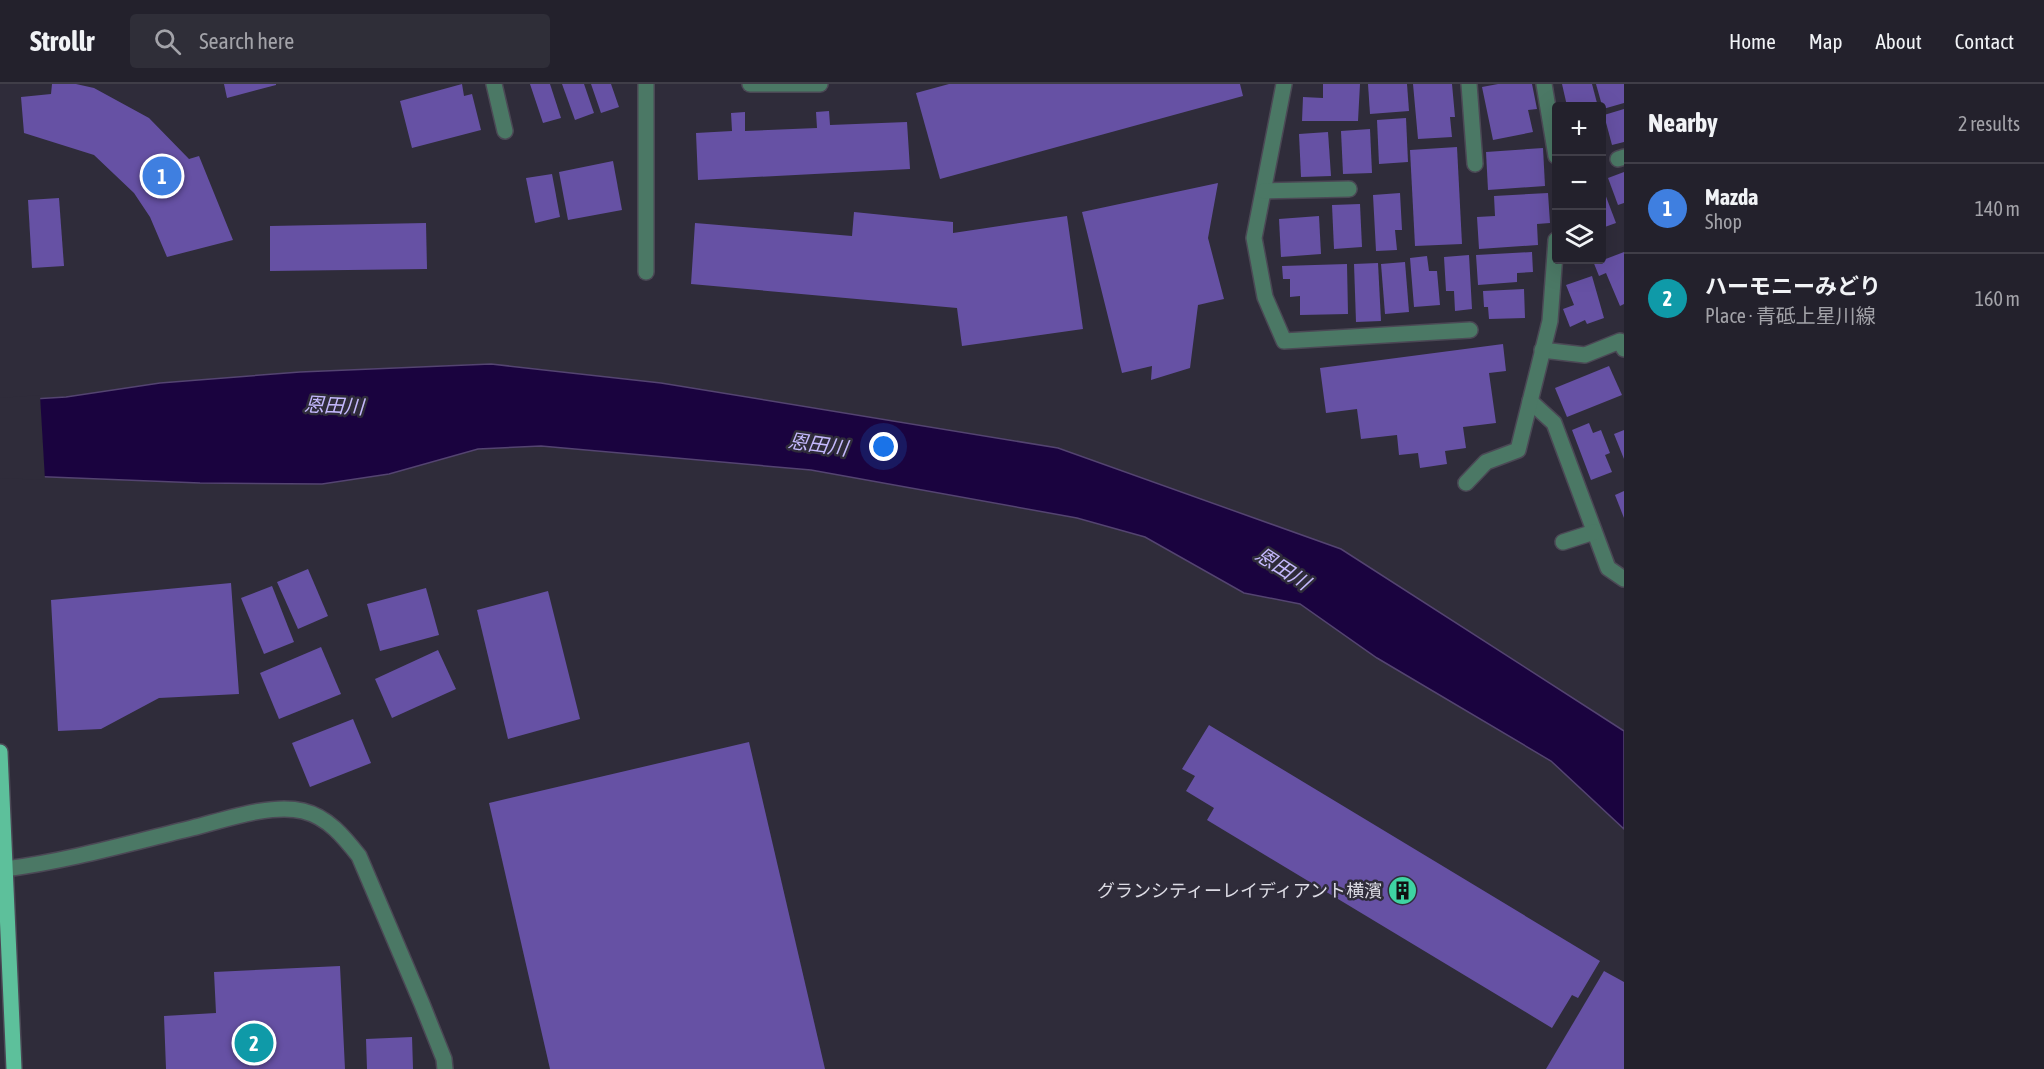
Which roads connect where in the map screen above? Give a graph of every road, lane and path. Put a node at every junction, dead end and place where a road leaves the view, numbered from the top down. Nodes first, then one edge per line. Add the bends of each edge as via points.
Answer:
1 (494, 84) edge
2 (646, 84) edge
3 (750, 84) edge
4 (820, 84) edge
5 (1284, 84) edge
6 (1469, 84) edge
7 (1545, 84) edge
8 (1552, 126) edge
9 (505, 131) dead end
10 (1475, 164) dead end
11 (1349, 189) dead end
12 (1264, 191) junction
13 (1555, 264) edge
14 (646, 272) dead end
15 (1470, 330) dead end
16 (1624, 349) edge
17 (1542, 350) junction
18 (1530, 401) junction
19 (1466, 483) dead end
20 (1594, 532) junction
21 (1563, 542) dead end
22 (1624, 579) edge
23 (0, 752) edge
24 (5, 869) junction
25 (5, 953) edge
26 (14, 1069) edge
27 (445, 1069) edge

1 - 9 street
2 - 14 street
3 - 4 street
5 - 12 street
6 - 10 street
7 - 8 street
11 - 12 street
12 - 15 street via 1254,238 1265,297 1284,341
13 - 17 street via 1550,321
16 - 17 street via 1620,341 1585,355
17 - 18 street
18 - 19 street via 1518,450 1486,462
18 - 20 street via 1554,423
20 - 21 street
20 - 22 street via 1608,568
23 - 24 main road
24 - 25 main road
24 - 27 street via 46,864 260,811 301,810 319,816 359,856
25 - 26 main road

